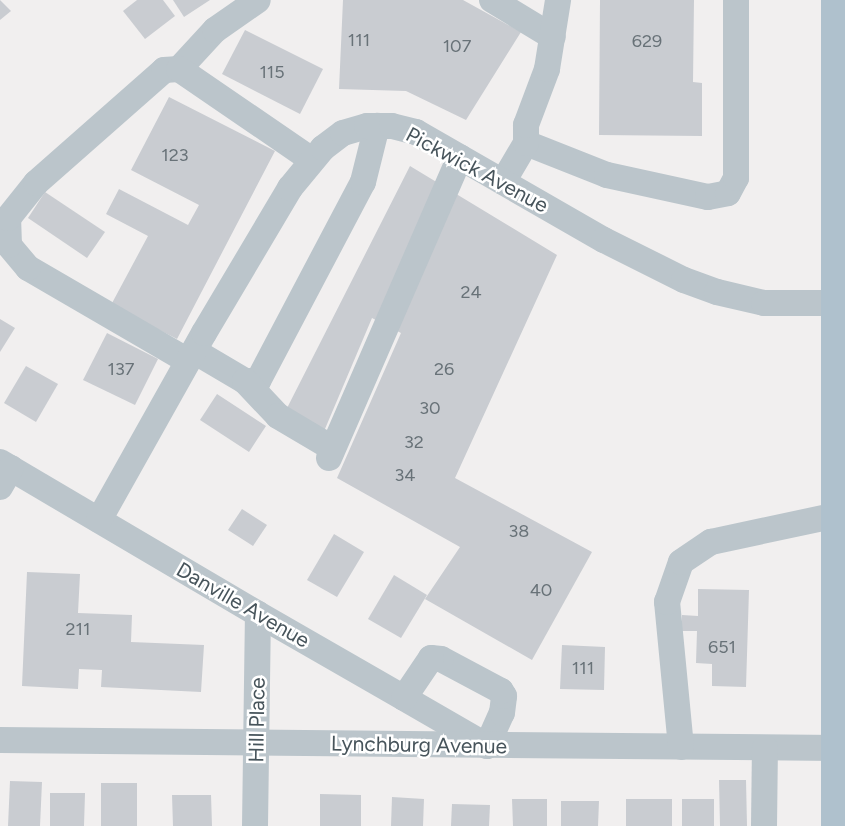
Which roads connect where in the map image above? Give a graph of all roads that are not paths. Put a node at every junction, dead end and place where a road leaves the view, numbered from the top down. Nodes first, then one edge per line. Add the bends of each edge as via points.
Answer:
1 (258, 0) edge
2 (492, 0) edge
3 (558, 0) edge
4 (735, 0) edge
5 (837, 0) edge
6 (553, 37) junction
7 (841, 52) edge
8 (179, 69) junction
9 (377, 126) junction
10 (526, 143) junction
11 (460, 157) junction
12 (312, 160) junction
13 (503, 182) junction
14 (841, 303) edge
15 (191, 356) junction
16 (245, 381) junction
17 (4, 472) edge
18 (99, 520) junction
19 (840, 526) edge
20 (258, 614) junction
21 (404, 698) junction
22 (841, 705) edge
23 (0, 740) edge
24 (256, 744) junction
25 (487, 746) junction
26 (681, 747) junction
27 (765, 748) junction
28 (837, 748) junction
29 (255, 826) edge
30 (764, 826) edge
31 (837, 826) edge

1 - 8 street via 215,30
2 - 6 street
3 - 6 street
4 - 10 street via 736,178 728,193 708,197 607,175
5 - 7 main road
6 - 10 street via 547,69 526,124
7 - 14 main road
8 - 12 street
8 - 15 street via 164,70 36,183 8,218 9,245 28,268
9 - 11 street, Pickwick Avenue via 416,132
9 - 12 street, Pickwick Avenue via 343,133
9 - 16 street via 358,192 258,381
10 - 13 street
11 - 13 street, Pickwick Avenue
11 - 16 street via 331,453 278,416
12 - 15 street, Pickwick Avenue via 290,188
13 - 14 street, Pickwick Avenue via 604,240 717,292 764,303
14 - 19 main road
15 - 16 street
15 - 18 street, Pickwick Avenue
17 - 18 street, Danville Avenue
18 - 20 street, Danville Avenue
19 - 22 main road
19 - 26 street via 711,542 681,562 667,602
20 - 21 street, Danville Avenue
20 - 24 street, Hill Place
21 - 25 street, Danville Avenue
21 - 25 street via 431,658 441,659 501,691 502,713
22 - 28 main road
23 - 24 street, Lynchburg Avenue
24 - 25 street, Lynchburg Avenue
24 - 29 street, Hill Place
25 - 26 street, Lynchburg Avenue
26 - 27 street, Lynchburg Avenue
27 - 28 street, Lynchburg Avenue
27 - 30 street
28 - 31 main road

